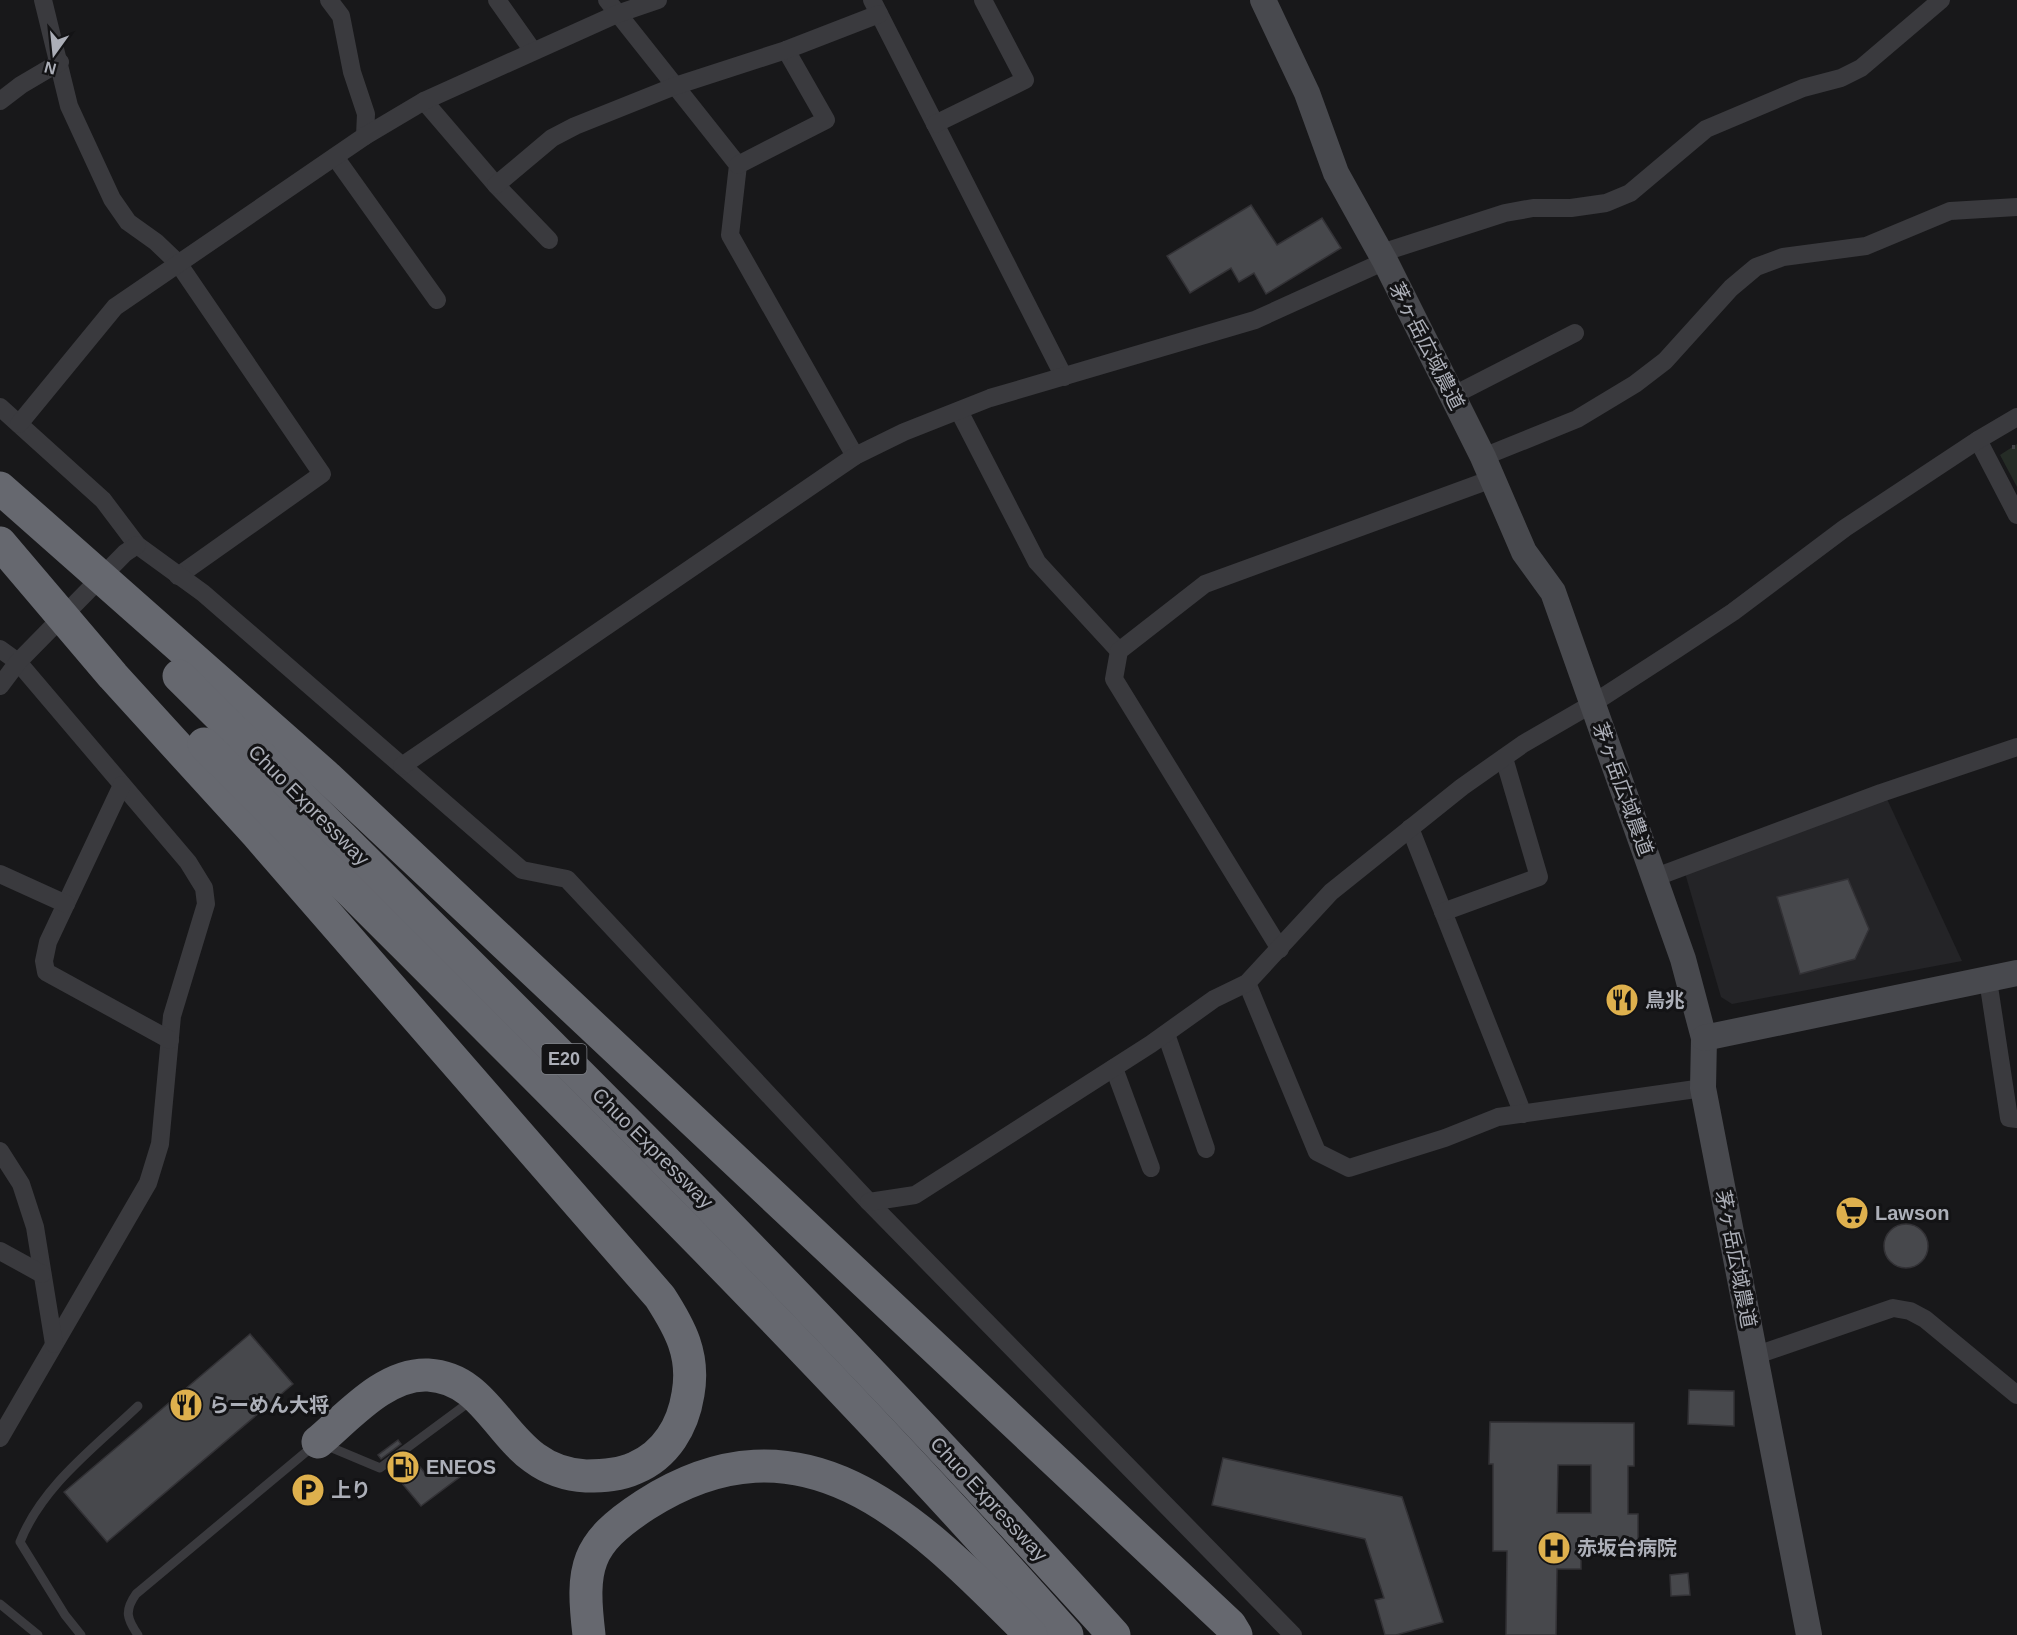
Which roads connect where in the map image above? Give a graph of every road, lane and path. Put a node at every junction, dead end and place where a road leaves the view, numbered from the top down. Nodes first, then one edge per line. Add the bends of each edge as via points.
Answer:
1 (44, 0) edge
2 (329, 0) edge
3 (497, 0) edge
4 (658, 0) edge
5 (983, 0) edge
6 (1263, 0) edge
7 (1941, 0) edge
8 (879, 5) edge
9 (612, 7) edge
10 (786, 50) junction
11 (533, 51) junction
12 (60, 62) junction
13 (675, 86) junction
14 (424, 100) junction
15 (0, 102) edge
16 (935, 124) junction
17 (365, 136) junction
18 (335, 157) junction
19 (738, 165) junction
20 (496, 186) junction
21 (2017, 207) edge
22 (549, 240) dead end
23 (1383, 257) junction
24 (178, 263) junction
25 (437, 300) dead end
26 (1575, 333) dead end
27 (1065, 377) junction
28 (1452, 396) junction
29 (0, 407) edge
30 (959, 411) junction
31 (2017, 417) edge
32 (19, 424) junction
33 (1977, 440) junction
34 (855, 456) junction
35 (1488, 468) junction
36 (0, 488) edge
37 (0, 496) edge
38 (2017, 515) edge
39 (0, 541) edge
40 (131, 549) junction
41 (178, 576) junction
42 (0, 649) edge
43 (1119, 651) junction
44 (23, 657) junction
45 (0, 686) edge
46 (1592, 704) junction
47 (2017, 747) edge
48 (1504, 758) junction
49 (402, 766) junction
50 (122, 785) junction
51 (1410, 828) junction
52 (0, 874) edge
53 (1656, 877) junction
54 (66, 904) junction
55 (1443, 912) junction
56 (1280, 949) junction
57 (2017, 974) edge
58 (1988, 980) junction
59 (1246, 983) junction
60 (1166, 1034) junction
61 (1704, 1038) junction
62 (170, 1040) junction
63 (1114, 1068) junction
64 (1703, 1088) junction
65 (1523, 1114) junction
66 (2017, 1119) edge
67 (1206, 1149) dead end
68 (0, 1151) edge
69 (1151, 1168) dead end
70 (869, 1202) junction
71 (0, 1251) edge
72 (42, 1274) junction
73 (54, 1344) junction
74 (1754, 1356) junction
75 (2017, 1395) edge
76 (476, 1397) junction
77 (138, 1406) dead end
78 (0, 1438) edge
79 (318, 1442) junction
80 (0, 1604) edge
81 (38, 1635) edge
82 (81, 1635) edge
83 (138, 1635) edge
84 (589, 1635) edge
85 (1031, 1635) edge
86 (1067, 1635) edge
87 (1114, 1635) edge
88 (1236, 1635) edge
89 (1293, 1635) edge
90 (1809, 1635) edge

1 - 12 street
2 - 17 street via 341,16 352,72 366,114
3 - 11 street
4 - 9 street
5 - 16 street via 1024,80
6 - 23 street, 茅ヶ岳広域農道 via 1307,93 1336,173
7 - 23 street via 1861,68 1706,129 1630,193 1571,208 1505,213
8 - 10 street
8 - 16 street
9 - 11 street
9 - 13 street
10 - 13 street
10 - 19 street via 826,120
11 - 14 street
12 - 15 street
12 - 24 street via 69,106 112,199 128,222
13 - 19 street
13 - 20 street via 552,138
14 - 17 street
14 - 20 street
16 - 27 street
17 - 18 street
18 - 24 street
18 - 25 street
19 - 34 street via 730,235
20 - 22 street
21 - 35 street via 1950,211 1866,246 1784,257 1756,267 1731,288 1665,361 1635,384
23 - 27 street via 1255,320
23 - 28 street, 茅ヶ岳広域農道
24 - 32 street via 115,307
24 - 41 street via 322,474
26 - 28 street
27 - 30 street
28 - 35 street, 茅ヶ岳広域農道
29 - 32 street
30 - 34 street
30 - 43 street via 1037,562
31 - 33 street
32 - 40 street via 103,500
33 - 38 street
33 - 46 street via 1845,528 1732,612
34 - 49 street
35 - 43 street via 1205,584
35 - 46 street, 茅ヶ岳広域農道 via 1524,552 1553,592
36 - 88 highway via 327,777 1102,1502
37 - 87 highway, Chuo Expressway / E20 via 765,1261 1022,1532
39 - 76 highway via 113,676 257,834 660,1297 689,1352 691,1377 679,1427 647,1463 623,1473 578,1475 542,1464 526,1453
39 - 86 highway, Chuo Expressway / E20 via 742,1288
40 - 41 street
40 - 44 street
41 - 49 street
42 - 44 street
43 - 56 street via 1114,679
44 - 45 street
44 - 50 street
46 - 48 street
46 - 53 street, 茅ヶ岳広域農道
47 - 53 street
48 - 51 street
48 - 55 street via 1539,877
49 - 70 street via 522,870 567,879
50 - 54 street
50 - 62 street via 188,862 204,888 206,904 172,1016
51 - 55 street
51 - 56 street via 1331,891
52 - 54 street
53 - 61 street, 茅ヶ岳広域農道
54 - 62 street via 48,942 46,972
55 - 65 street
56 - 59 street
57 - 58 street
58 - 61 street
58 - 66 street via 2009,1118
59 - 60 street via 1214,999
59 - 65 street via 1317,1152 1349,1168 1498,1117
60 - 63 street
60 - 67 street
61 - 64 street, 茅ヶ岳広域農道
62 - 73 street via 160,1143 148,1183
63 - 69 street
63 - 70 street via 915,1195
64 - 65 street
64 - 74 street, 茅ヶ岳広域農道
68 - 72 street via 21,1184
70 - 89 street
71 - 72 street
72 - 73 street
73 - 78 street
74 - 75 street via 1893,1308 1925,1319
74 - 90 street, 茅ヶ岳広域農道
76 - 79 highway via 448,1377 405,1377 366,1402
76 - 79 lane via 380,1468
77 - 82 lane via 52,1488 20,1542
79 - 83 lane via 136,1594 128,1605 127,1620
80 - 81 lane
84 - 85 highway via 585,1579 600,1542 615,1527 682,1484 744,1467 781,1467 849,1484 881,1501 976,1580

